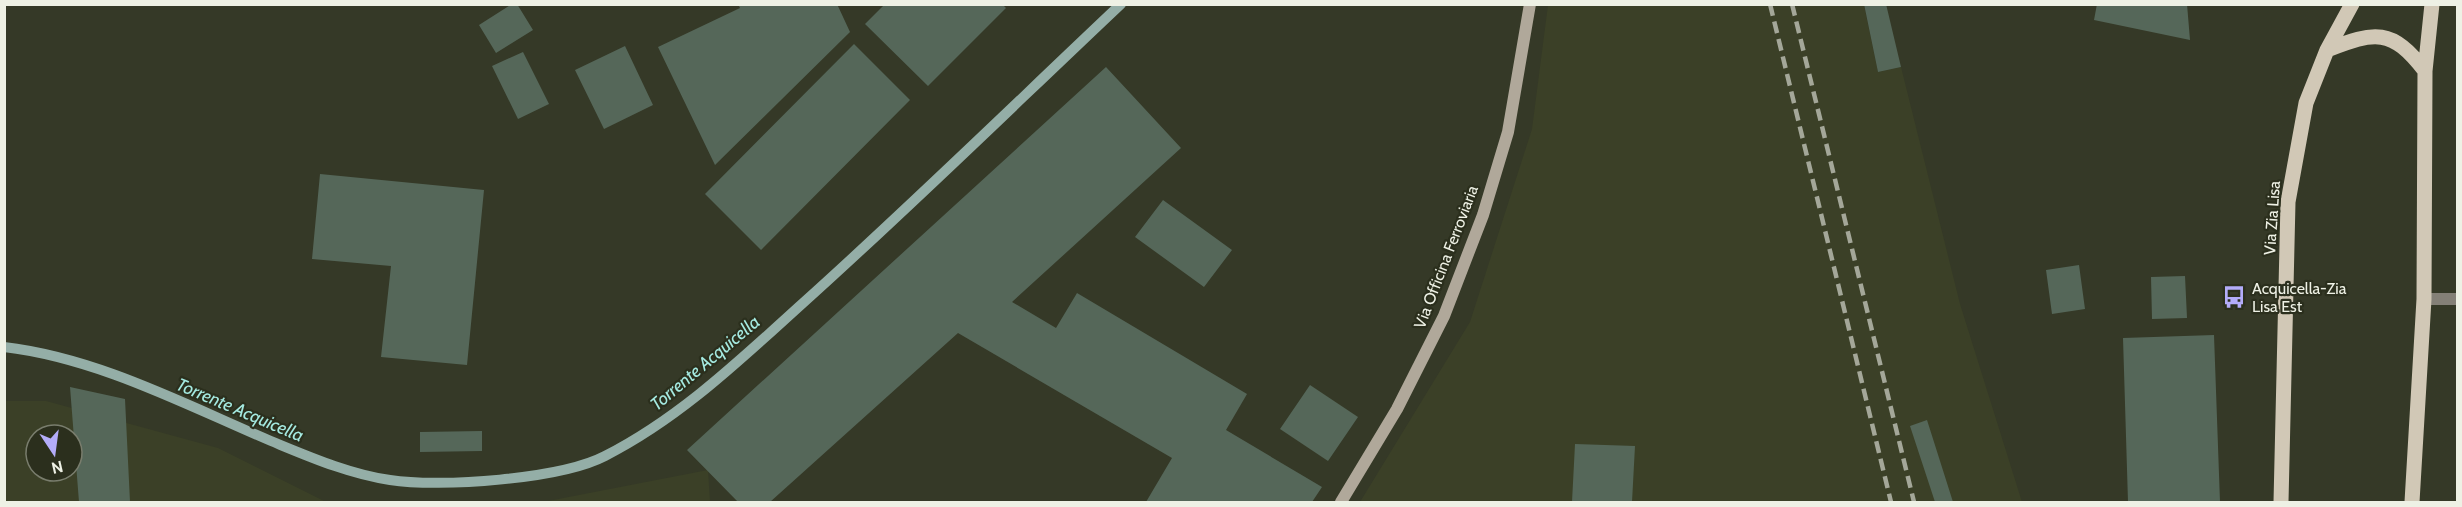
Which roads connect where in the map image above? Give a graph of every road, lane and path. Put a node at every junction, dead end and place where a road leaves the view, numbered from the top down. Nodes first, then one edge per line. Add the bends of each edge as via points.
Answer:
1 (1530, 4) edge
2 (2352, 4) edge
3 (2432, 4) edge
4 (2327, 50) junction
5 (2425, 70) junction
6 (2424, 299) junction
7 (2457, 299) edge
8 (1341, 502) edge
9 (2282, 502) edge
10 (2412, 502) edge

1 - 8 main road, Via Officina Ferroviaria via 1508,132 1483,215 1444,316 1397,409
2 - 4 main road, Via Zia Lisa
3 - 5 main road
4 - 5 main road via 2354,39 2379,36 2398,42
4 - 9 main road, Via Zia Lisa via 2306,103 2288,202
5 - 6 main road
6 - 7 street
6 - 10 main road

